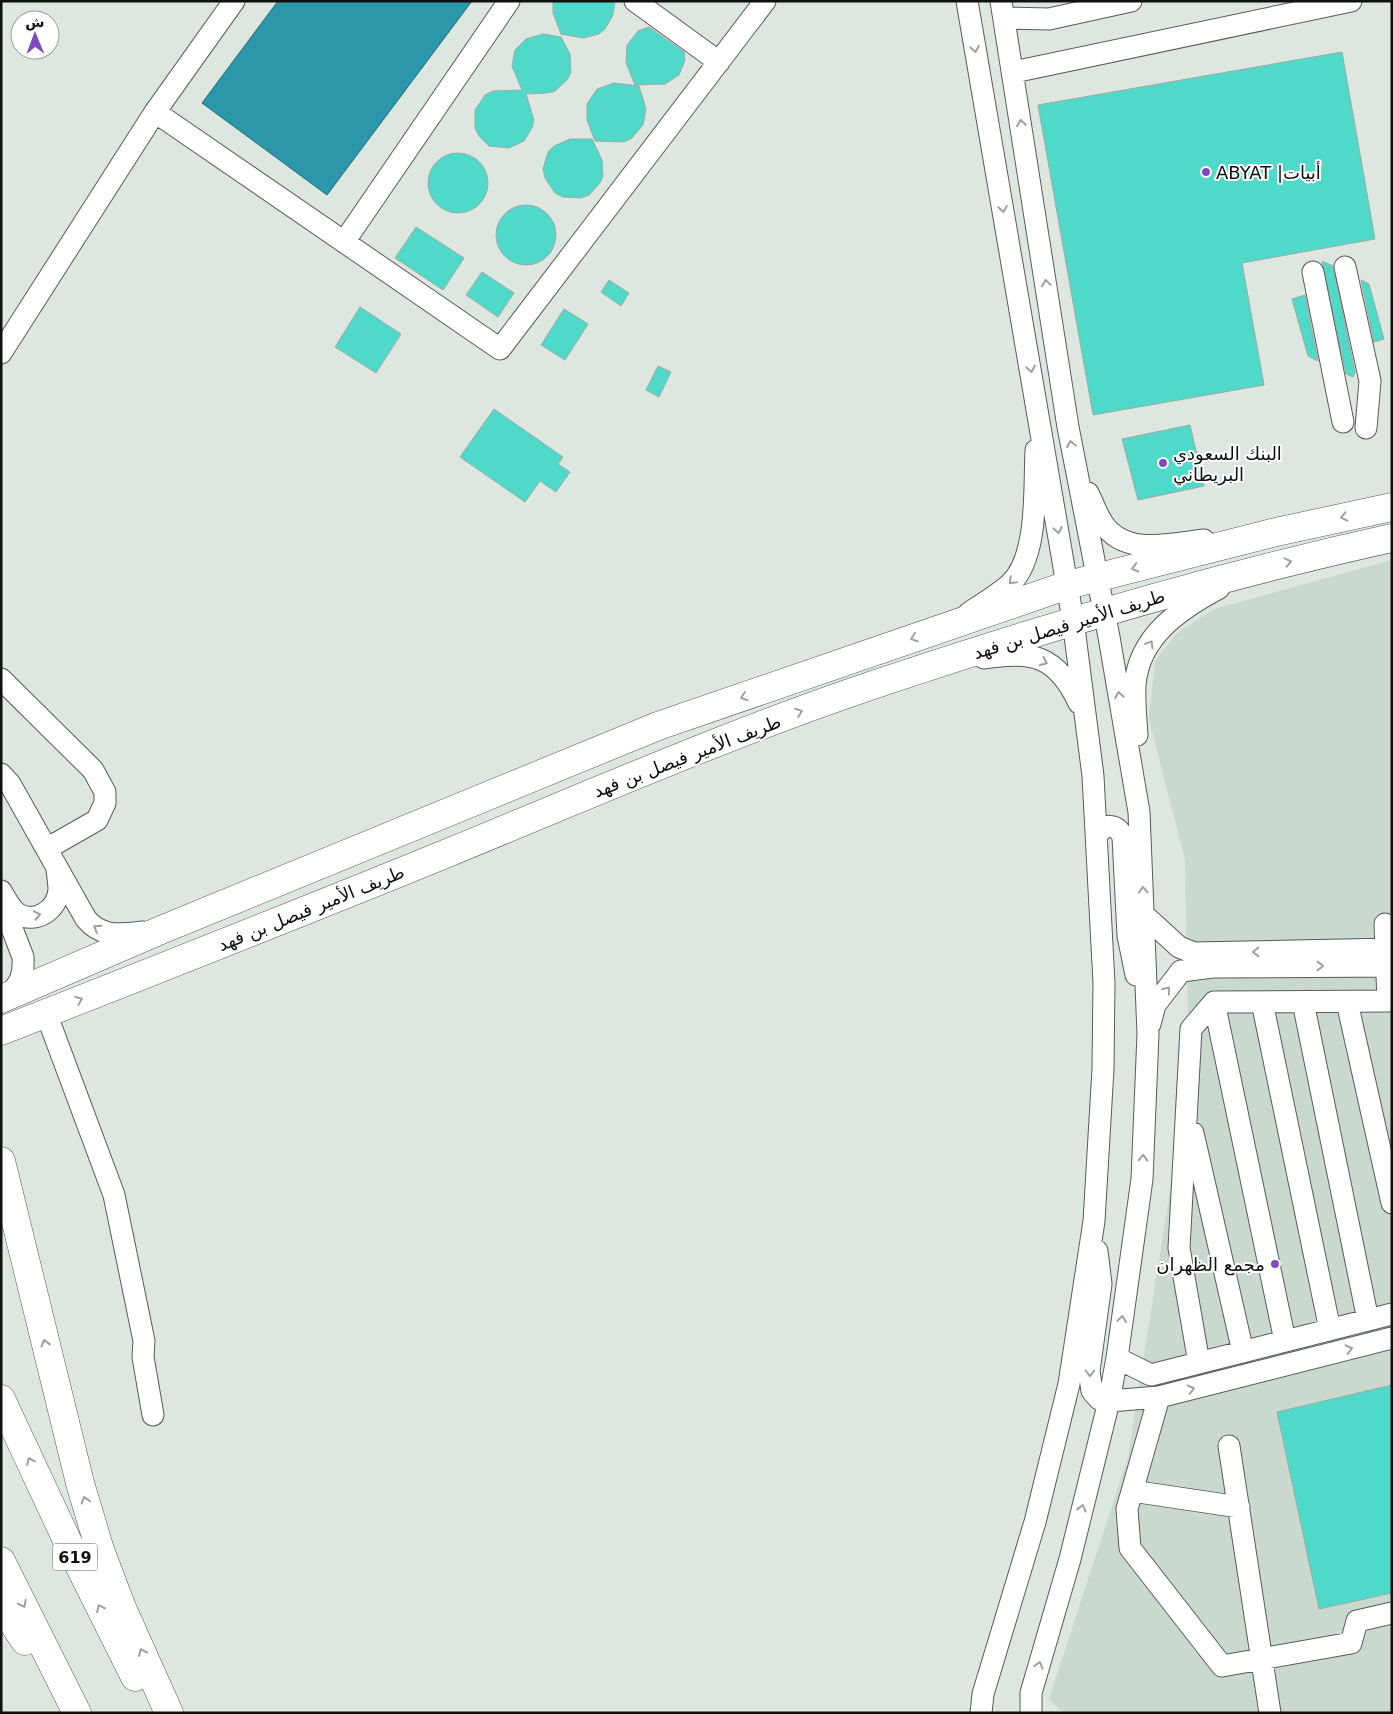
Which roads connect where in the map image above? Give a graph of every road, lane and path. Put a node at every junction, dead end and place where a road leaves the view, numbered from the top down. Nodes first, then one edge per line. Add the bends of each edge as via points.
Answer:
1 (234, 1) edge
2 (509, 1) edge
3 (635, 1) edge
4 (765, 1) edge
5 (966, 1) edge
6 (1131, 1) edge
7 (1351, 1) edge
8 (1002, 10) edge
9 (719, 62) junction
10 (1014, 72) junction
11 (155, 112) junction
12 (344, 242) junction
13 (1346, 267) dead end
14 (1313, 272) dead end
15 (1, 353) edge
16 (1038, 415) junction
17 (1343, 422) dead end
18 (1366, 428) dead end
19 (1076, 468) junction
20 (1392, 506) edge
21 (1276, 532) junction
22 (1392, 538) edge
23 (1248, 572) junction
24 (1096, 578) junction
25 (1068, 585) junction
26 (1104, 612) junction
27 (1073, 620) junction
28 (952, 625) junction
29 (927, 667) junction
30 (1, 679) edge
31 (1086, 719) junction
32 (658, 726) junction
33 (1, 774) edge
34 (1139, 812) junction
35 (1097, 836) junction
36 (447, 853) junction
37 (52, 857) junction
38 (1, 891) edge
39 (1, 900) edge
40 (1144, 914) junction
41 (1385, 924) dead end
42 (161, 930) junction
43 (1389, 958) edge
44 (4, 998) edge
45 (1214, 1002) junction
46 (1262, 1002) junction
47 (1303, 1002) junction
48 (1347, 1002) junction
49 (1391, 1007) edge
50 (46, 1013) junction
51 (1, 1031) edge
52 (1148, 1034) junction
53 (1187, 1108) junction
54 (1, 1162) edge
55 (1392, 1203) edge
56 (1094, 1221) junction
57 (1392, 1314) edge
58 (1368, 1320) junction
59 (1330, 1330) junction
60 (1392, 1338) edge
61 (1285, 1341) junction
62 (1243, 1352) junction
63 (1117, 1358) junction
64 (1199, 1363) junction
65 (1160, 1397) junction
66 (1, 1399) edge
67 (1109, 1401) junction
68 (153, 1415) dead end
69 (1229, 1446) dead end
70 (1132, 1491) junction
71 (1239, 1507) junction
72 (1, 1561) edge
73 (1, 1605) edge
74 (1392, 1613) edge
75 (1263, 1661) junction
76 (68, 1713) edge
77 (77, 1713) edge
78 (155, 1713) edge
79 (169, 1713) edge
80 (982, 1713) edge
81 (1031, 1713) edge
82 (1270, 1713) edge

1 - 11 street
2 - 12 street
3 - 9 street
4 - 9 street
5 -> 16 street
6 - 8 street via 1049,19
7 - 10 street
8 - 10 street
9 - 12 street via 500,349
19 -> 10 street
11 - 12 street
11 - 15 street
13 - 18 street via 1370,381
14 - 17 street
16 -> 25 street
16 -> 28 street via 1031,535 1022,568 1009,584
19 - 21 street via 1102,523 1135,545
19 - 24 street
20 -> 21 main road, طريف الأمير فيصل بن فهد
21 -> 24 main road, طريف الأمير فيصل بن فهد
23 -> 22 main road, طريف الأمير فيصل بن فهد
23 - 26 main road, طريف الأمير فيصل بن فهد
34 -> 23 street via 1135,684 1143,655 1157,632 1174,615
24 - 25 main road, طريف الأمير فيصل بن فهد
24 - 26 street
25 - 27 street
25 - 28 main road, طريف الأمير فيصل بن فهد
26 - 27 main road, طريف الأمير فيصل بن فهد
34 -> 26 street
27 - 29 main road, طريف الأمير فيصل بن فهد
27 - 31 street
28 -> 32 main road, طريف الأمير فيصل بن فهد
29 -> 31 street via 1011,654 1045,661 1069,682
36 -> 29 main road, طريف الأمير فيصل بن فهد via 682,756
30 - 37 street via 93,770 105,792 105,803 97,820
31 - 35 street
32 - 36 main road via 676,729 678,739 544,799
32 - 42 main road, طريف الأمير فيصل بن فهد
33 - 37 street
40 -> 34 street
35 - 52 street via 1105,827 1111,826 1123,837 1128,936
35 - 56 street via 1104,983 1103,1069
50 -> 36 main road, طريف الأمير فيصل بن فهد
38 -> 37 street via 18,914 26,917 46,913 57,899 59,890
42 -> 37 street via 113,935 100,932 86,918
39 - 44 street via 24,967 20,983
43 -> 40 street via 1194,953 1179,947
40 - 52 street
41 - 43 street
42 - 44 main road, طريف الأمير فيصل بن فهد
43 - 49 street
52 -> 43 street via 1155,1005 1181,971
45 - 46 street
45 - 53 street via 1191,1029
45 - 61 street
46 - 47 street
46 - 59 street
47 - 48 street
47 - 58 street
48 - 49 street
48 - 55 street
50 - 51 main road, طريف الأمير فيصل بن فهد
50 - 68 street via 114,1195 144,1341 143,1357
63 -> 52 street via 1142,1179
53 - 62 street
53 - 64 street via 1179,1248
79 -> 54 main road via 100,1550
56 -> 67 street via 1101,1284 1089,1377 1092,1391 1099,1399
56 - 80 street via 1069,1384 1035,1522 983,1694
57 - 58 street
58 - 59 street
59 - 61 street
65 -> 60 street
61 - 62 street
62 - 64 street
63 - 64 street via 1151,1376
63 - 67 street
65 - 67 street
65 - 70 street
78 -> 66 main road, 619 via 122,1653
81 -> 67 street via 1031,1694 1070,1559
69 - 71 street
70 - 71 street
70 - 75 street via 1126,1510 1130,1548 1222,1666
71 - 75 street
72 -> 77 main road
73 - 76 main road
74 - 75 street via 1357,1621 1352,1643
75 - 82 street

